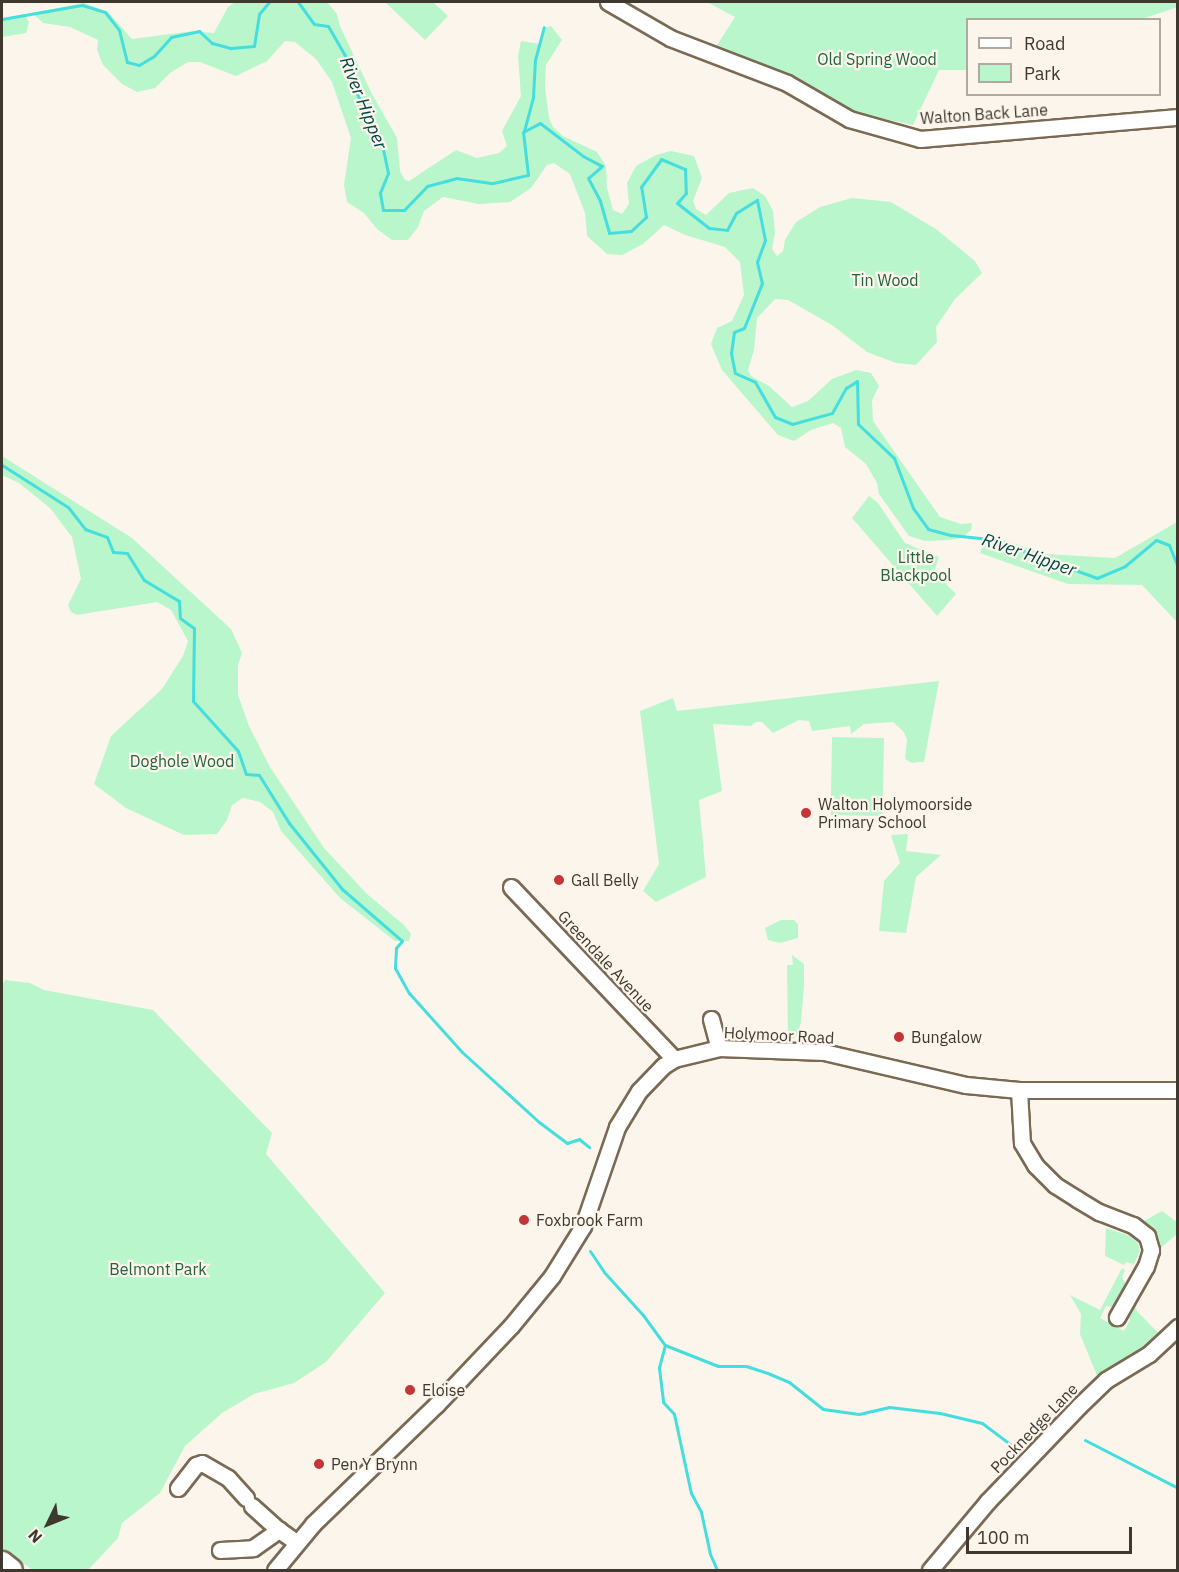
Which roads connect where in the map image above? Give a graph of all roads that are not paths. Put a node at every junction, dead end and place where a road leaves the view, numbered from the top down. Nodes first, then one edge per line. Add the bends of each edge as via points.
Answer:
1 (608, 2) edge
2 (1178, 117) edge
3 (511, 888) dead end
4 (711, 1019) dead end
5 (718, 1048) junction
6 (674, 1059) junction
7 (1019, 1090) junction
8 (1178, 1090) edge
9 (1117, 1317) dead end
10 (1178, 1327) edge
11 (178, 1488) dead end
12 (279, 1530) junction
13 (296, 1542) junction
14 (220, 1550) dead end
15 (2, 1563) edge
16 (11, 1570) edge
17 (274, 1570) edge
18 (930, 1570) edge

1 - 2 street, Walton Back Lane via 670,38 787,83 849,119 920,139
3 - 6 street, Greendale Avenue
4 - 5 street
5 - 6 street, Holymoor Road
5 - 7 street, Holymoor Road via 824,1052 966,1085
6 - 13 street, Holymoor Road via 639,1091 617,1127 583,1226 552,1276 444,1397
7 - 8 street, Holymoor Road
7 - 9 street via 1022,1143 1035,1165 1077,1199 1133,1225 1147,1236 1151,1250 1146,1266
10 - 18 street, Pocknedge Lane via 1149,1354 1106,1380 1079,1406 987,1502
11 - 12 street via 202,1463 228,1478
12 - 13 street
12 - 14 street via 253,1548
13 - 17 street, Holymoor Road
15 - 16 highway

